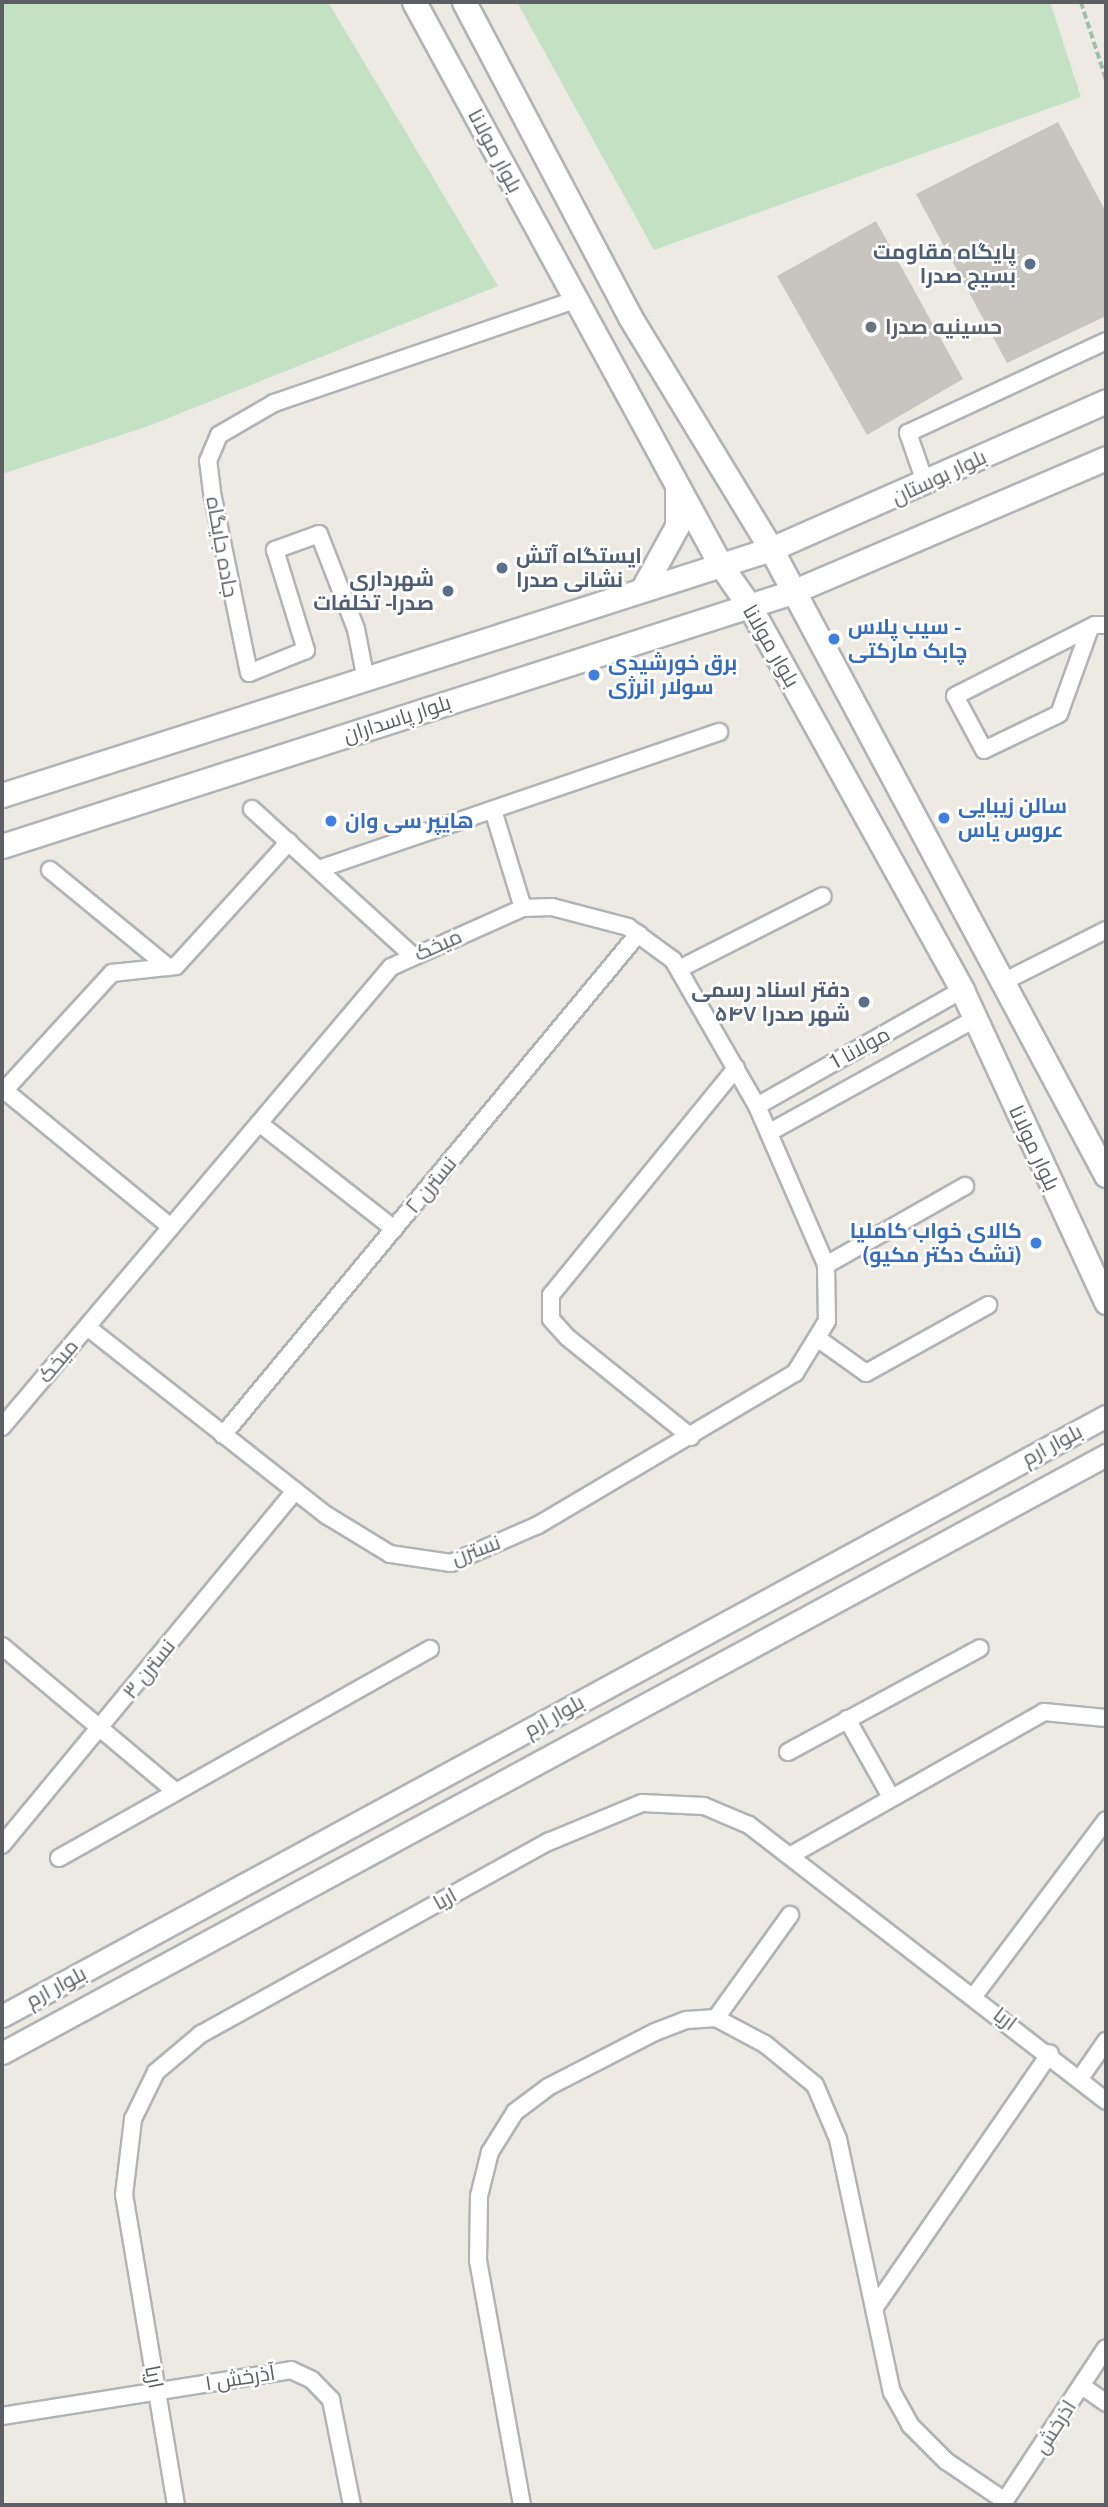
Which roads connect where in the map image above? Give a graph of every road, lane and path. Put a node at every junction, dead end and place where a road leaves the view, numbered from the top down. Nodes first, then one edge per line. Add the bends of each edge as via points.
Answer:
1 (414, 2) edge
2 (464, 2) edge
3 (1081, 2) edge
4 (1106, 79) edge
5 (575, 300) junction
6 (1106, 341) edge
7 (1106, 401) edge
8 (1106, 458) edge
9 (925, 482) junction
10 (677, 487) junction
11 (771, 549) junction
12 (720, 564) junction
13 (642, 590) junction
14 (792, 592) junction
15 (750, 607) junction
16 (1098, 626) edge
17 (366, 680) junction
18 (719, 732) dead end
19 (2, 795) edge
20 (252, 809) dead end
21 (493, 810) junction
22 (289, 842) junction
23 (2, 846) edge
24 (319, 869) junction
25 (50, 870) dead end
26 (823, 896) dead end
27 (523, 908) junction
28 (1106, 930) edge
29 (638, 934) junction
30 (413, 956) junction
31 (168, 967) junction
32 (679, 969) junction
33 (1007, 980) junction
34 (962, 990) junction
35 (974, 1020) junction
36 (736, 1068) junction
37 (3, 1092) edge
38 (757, 1106) junction
39 (259, 1123) junction
40 (770, 1132) junction
41 (1106, 1175) edge
42 (965, 1186) dead end
43 (171, 1227) junction
44 (394, 1229) junction
45 (827, 1265) junction
46 (1106, 1302) edge
47 (988, 1305) dead end
48 (827, 1321) joint
49 (87, 1327) junction
50 (817, 1338) junction
51 (1106, 1416) edge
52 (2, 1427) edge
53 (223, 1434) junction
54 (691, 1437) junction
55 (1106, 1455) edge
56 (295, 1491) junction
57 (2, 1646) edge
58 (979, 1648) dead end
59 (430, 1649) dead end
60 (1106, 1718) edge
61 (847, 1720) junction
62 (103, 1726) junction
63 (788, 1752) dead end
64 (176, 1792) junction
65 (891, 1797) junction
66 (1106, 1820) edge
67 (2, 1845) edge
68 (793, 1854) junction
69 (59, 1858) dead end
70 (790, 1915) dead end
71 (974, 1996) junction
72 (2, 2016) edge
73 (716, 2018) junction
74 (1106, 2041) edge
75 (2, 2053) edge
76 (1050, 2053) junction
77 (1081, 2077) junction
78 (1106, 2101) edge
79 (875, 2307) junction
80 (1106, 2348) edge
81 (1082, 2386) junction
82 (157, 2392) junction
83 (1106, 2403) edge
84 (2, 2416) edge
85 (1004, 2503) edge
86 (176, 2505) edge
87 (352, 2505) edge
88 (522, 2505) edge

1 - 5 main road, بلوار مولانا
2 - 11 main road, بلوار مولانا via 630,317
3 - 4 path
5 - 10 main road, بلوار مولانا
5 - 17 street, جاده جایگاه via 274,403 219,435 208,461 249,673 306,650 275,550 319,534 356,629
6 - 9 street via 908,433
7 - 9 main road, بلوار بوستان
8 - 14 main road
9 - 11 main road, بلوار بوستان
10 - 12 main road, بلوار مولانا
10 - 13 main road via 677,526
11 - 12 main road
11 - 14 main road, بلوار مولانا
12 - 13 main road
12 - 15 main road, بلوار مولانا
13 - 17 main road
14 - 15 main road, بلوار پاسداران
14 - 33 main road, بلوار مولانا
15 - 23 main road, بلوار پاسداران
15 - 34 main road, بلوار مولانا
16 - 16 street via 955,696 984,750 1059,714
17 - 19 main road
18 - 21 street
20 - 22 street
21 - 24 street
21 - 27 street
22 - 24 street
22 - 31 street via 176,966
24 - 30 street
25 - 31 street
26 - 32 street
27 - 29 street, میخک via 552,907
27 - 30 street, میخک
28 - 33 street
29 - 32 street, میخک
29 - 44 street, نسترن ۲
30 - 39 street, میخک via 391,967
31 - 37 street via 112,973
32 - 36 street, میخک
33 - 41 main road, بلوار مولانا
34 - 35 main road, بلوار مولانا
34 - 38 street, مولانا 1
35 - 40 street, مولانا 1
35 - 46 main road, بلوار مولانا
36 - 38 street, میخک
36 - 54 street via 551,1295 551,1319 567,1337
37 - 43 street
38 - 40 street, میخک
39 - 43 street, میخک
39 - 44 street
40 - 45 street, میخک
42 - 45 street
43 - 49 street, میخک
44 - 53 street, نسترن ۲
45 - 48 street, میخک
47 - 50 street via 866,1373
48 - 50 street, نسترن
49 - 52 street, میخک
49 - 53 street, نسترن
50 - 54 street, نسترن via 794,1373
51 - 72 street, بلوار ارم
53 - 56 street, نسترن
54 - 56 street, نسترن via 538,1525 451,1563 390,1554
55 - 75 street, بلوار ارم
56 - 62 street, نسترن ۳
57 - 62 street
58 - 61 street
59 - 64 street
60 - 65 street via 1044,1712
61 - 63 street
61 - 65 street
62 - 64 street
62 - 67 street, نسترن ۳
64 - 69 street
65 - 68 street
66 - 71 street
68 - 71 street, اریا
68 - 82 street, اریا via 704,1806 642,1803 548,1842 192,2042 156,2072 133,2119 124,2195
70 - 73 street
71 - 76 street, اریا
73 - 79 street via 765,2044 815,2085 838,2138
73 - 88 street via 655,2032 548,2087 515,2112 490,2152 479,2196 478,2261
74 - 77 street
76 - 77 street, اریا
76 - 79 street
77 - 78 street, اریا
79 - 85 street via 892,2392 910,2425 946,2461
80 - 81 street, اذرخش
81 - 83 street
81 - 85 street, اذرخش
82 - 84 street, آذرخش ۱
82 - 86 street, اریا
82 - 87 street, آذرخش ۱ via 291,2370 312,2380 331,2400

